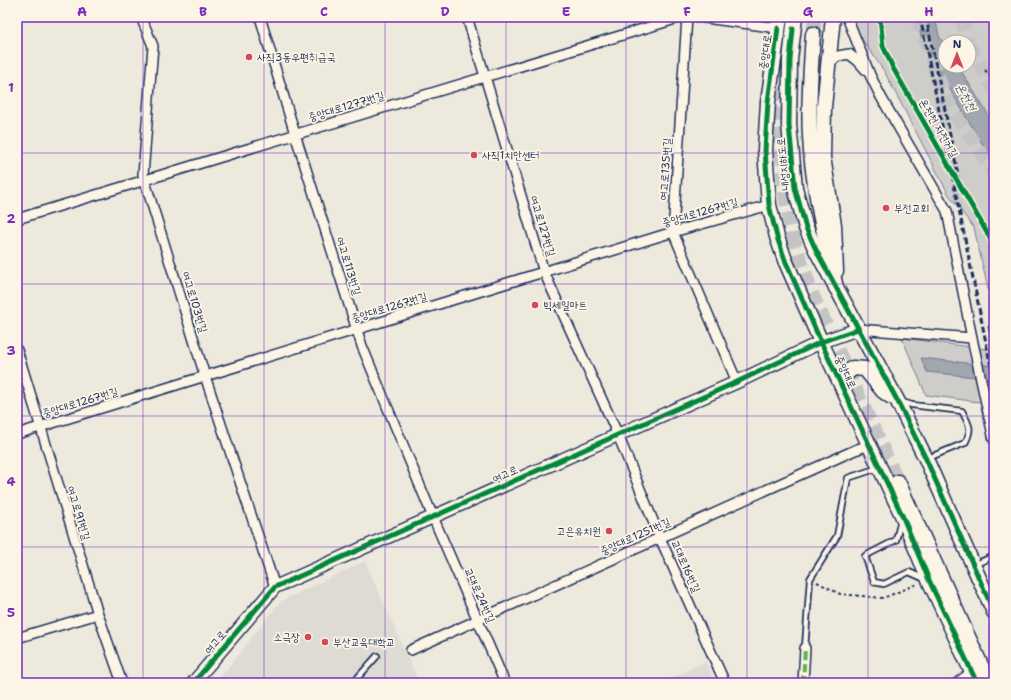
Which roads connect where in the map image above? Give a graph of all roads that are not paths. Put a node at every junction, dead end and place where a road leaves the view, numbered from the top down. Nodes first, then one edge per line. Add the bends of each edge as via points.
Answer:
1 (141, 17) edge
2 (260, 17) edge
3 (467, 17) edge
4 (682, 17) edge
5 (687, 17) edge
6 (698, 17) edge
7 (795, 17) edge
8 (833, 17) edge
9 (847, 17) edge
10 (779, 23) edge
11 (813, 34) tunnel mouth
12 (828, 64) junction
13 (870, 75) junction
14 (486, 77) junction
15 (295, 134) junction
16 (145, 180) junction
17 (769, 205) junction
18 (17, 218) edge
19 (673, 232) junction
20 (544, 272) junction
21 (836, 288) junction
22 (356, 329) junction
23 (858, 329) junction
24 (972, 338) junction
25 (821, 342) junction
26 (17, 350) edge
27 (205, 376) junction
28 (737, 382) junction
29 (843, 390) junction
30 (897, 400) junction
31 (40, 426) junction
32 (17, 434) edge
33 (618, 435) junction
34 (994, 440) edge
35 (869, 445) junction
36 (926, 459) junction
37 (880, 468) junction
38 (898, 482) tunnel mouth
39 (902, 515) junction
40 (433, 517) junction
41 (660, 538) junction
42 (994, 556) edge
43 (974, 565) junction
44 (929, 580) junction
45 (275, 587) junction
46 (994, 612) edge
47 (98, 614) junction
48 (478, 620) junction
49 (17, 638) edge
50 (805, 648) joint
51 (411, 650) dead end
52 (378, 656) dead end
53 (974, 678) edge
54 (122, 683) edge
55 (193, 683) edge
56 (353, 683) edge
57 (505, 683) edge
58 (725, 683) edge
59 (803, 683) edge
60 (957, 683) edge
61 (989, 683) edge

1 - 16 street, 여고로103번길 via 153,46 143,175
2 - 15 street, 여고로113번길
3 - 14 street, 여고로127번길
4 - 14 street, 중앙대로1277번길
5 - 19 street, 여고로135번길
6 - 10 street
7 - 21 main road, 내성지하도로 via 790,60 789,125 795,188 806,228
8 - 12 main road
9 - 13 street
10 - 17 main road, 중앙대로 via 768,102 765,150
11 - 21 main road via 810,134 815,186
12 - 13 street via 838,56 849,54 858,60
12 - 21 main road via 823,157 834,225
13 - 24 street via 947,211
14 - 15 street, 중앙대로1277번길
14 - 20 street, 여고로127번길
15 - 16 street, 중앙대로1277번길
15 - 22 street, 여고로113번길
16 - 18 street, 중앙대로1277번길
16 - 27 street, 여고로103번길
17 - 19 street, 중앙대로1267번길
17 - 25 main road, 중앙대로 via 785,260
19 - 20 street, 중앙대로1267번길
19 - 28 street, 여고로135번길
20 - 22 street, 중앙대로1267번길
20 - 33 street, 여고로127번길
21 - 23 main road
22 - 27 street, 중앙대로1267번길
22 - 40 street, 여고로113번길
23 - 24 street
23 - 25 main road, 여고로
23 - 30 main road
24 - 34 street
25 - 28 main road, 여고로
25 - 29 main road, 중앙대로
26 - 31 street, 여고로91번길
27 - 31 street, 중앙대로1267번길
27 - 45 street, 여고로103번길
28 - 33 main road, 여고로
29 - 30 main road via 845,375 853,368 866,369 883,391
29 - 35 main road, 중앙대로
30 - 36 main road
30 - 36 lane via 912,405 962,411 969,426 965,443
31 - 32 street, 중앙대로1267번길
31 - 47 street, 여고로91번길
33 - 40 main road, 여고로
33 - 41 street, 교대로16번길
35 - 37 main road, 중앙대로
35 - 41 street, 중앙대로1251번길
36 - 43 main road
37 - 39 main road, 중앙대로
37 - 50 lane via 848,478 837,536 810,579
38 - 61 main road
39 - 44 main road, 중앙대로
39 - 44 lane via 896,540 865,556 874,582 884,584 909,572
40 - 45 main road, 여고로
40 - 48 street, 교대로24번길
41 - 48 street, 중앙대로1251번길
41 - 58 street, 교대로16번길
42 - 43 lane
43 - 46 main road
44 - 53 main road, 중앙대로
45 - 55 main road, 여고로
47 - 49 street
47 - 54 street, 여고로91번길
48 - 51 street, 중앙대로1251번길
48 - 57 street, 교대로24번길
50 - 59 street
52 - 56 lane
53 - 60 street

